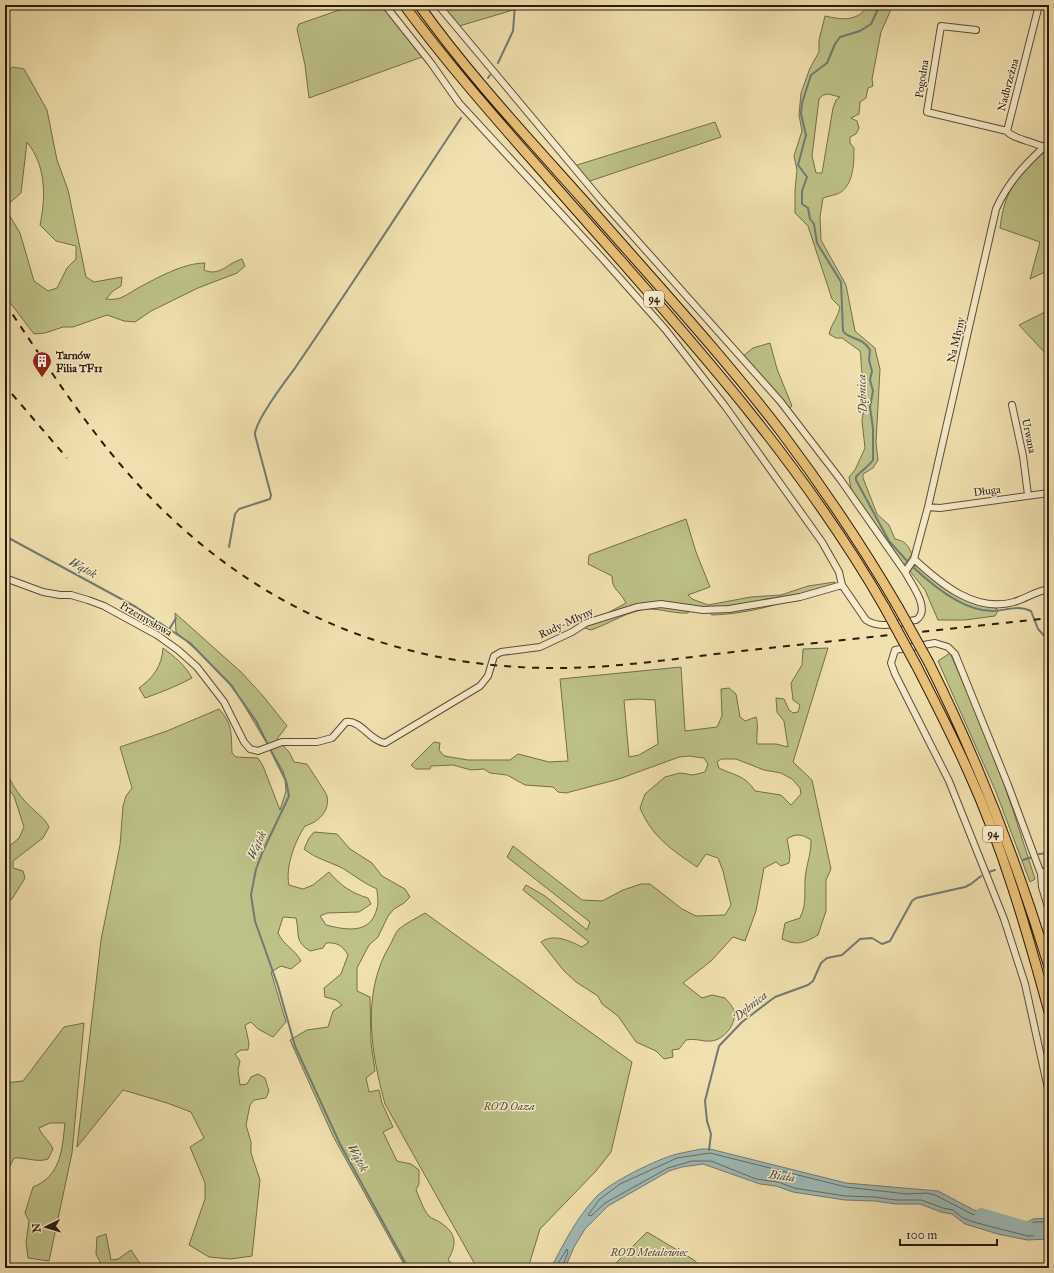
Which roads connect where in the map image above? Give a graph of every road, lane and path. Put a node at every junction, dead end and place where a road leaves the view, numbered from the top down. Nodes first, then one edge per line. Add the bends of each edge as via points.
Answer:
1 (385, 5) edge
2 (404, 5) edge
3 (419, 5) edge
4 (438, 5) edge
5 (1039, 5) edge
6 (976, 30) dead end
7 (1007, 131) junction
8 (1047, 144) edge
9 (1012, 405) dead end
10 (1049, 493) edge
11 (1028, 495) junction
12 (928, 507) junction
13 (914, 559) junction
14 (905, 572) junction
15 (5, 578) edge
16 (842, 585) junction
17 (1049, 589) edge
18 (300, 741) joint
19 (1049, 869) edge
20 (1040, 874) junction
21 (1049, 911) edge
22 (1049, 967) edge
23 (1049, 1012) edge
24 (1049, 1093) edge

1 - 16 street via 463,108 602,258 726,406 822,542 839,572
2 - 23 main road, 94, bridge via 452,67 665,311 773,441 828,518 885,608 968,772 1022,917
3 - 22 main road, 94, bridge via 491,96 679,309 759,405 838,511 898,607 957,720 993,805 1033,913
4 - 14 street via 601,200 780,401 840,479
5 - 7 street, Nadbrzeżna
6 - 7 street, Pogodna via 942,26 927,112
7 - 8 street via 1011,135
8 - 12 street, Na Młyny via 1008,185 996,209
9 - 11 street, Urwana
10 - 11 street, Długa
11 - 12 street, Długa via 940,508
12 - 13 street, Na Młyny
13 - 14 street
13 - 17 street via 931,575 959,594 987,604 1015,602 1037,591
14 - 16 street via 922,604 923,610 916,620 878,626 871,623 866,620
15 - 18 street, Przemysłowa via 43,592 71,595 93,602 157,635 178,650 201,673 224,702 250,749 258,750 282,742
16 - 18 street, Rudy-Młyny via 800,597 729,609 703,610 661,604 615,613 586,623 540,647 497,654 494,656 488,676 480,686 385,743 378,742 350,722 346,722 332,738 318,742
19 - 20 street
20 - 21 street
20 - 24 street via 1008,785 954,654 948,647 935,643 895,650 891,662 895,674 949,782 1004,919 1025,984

